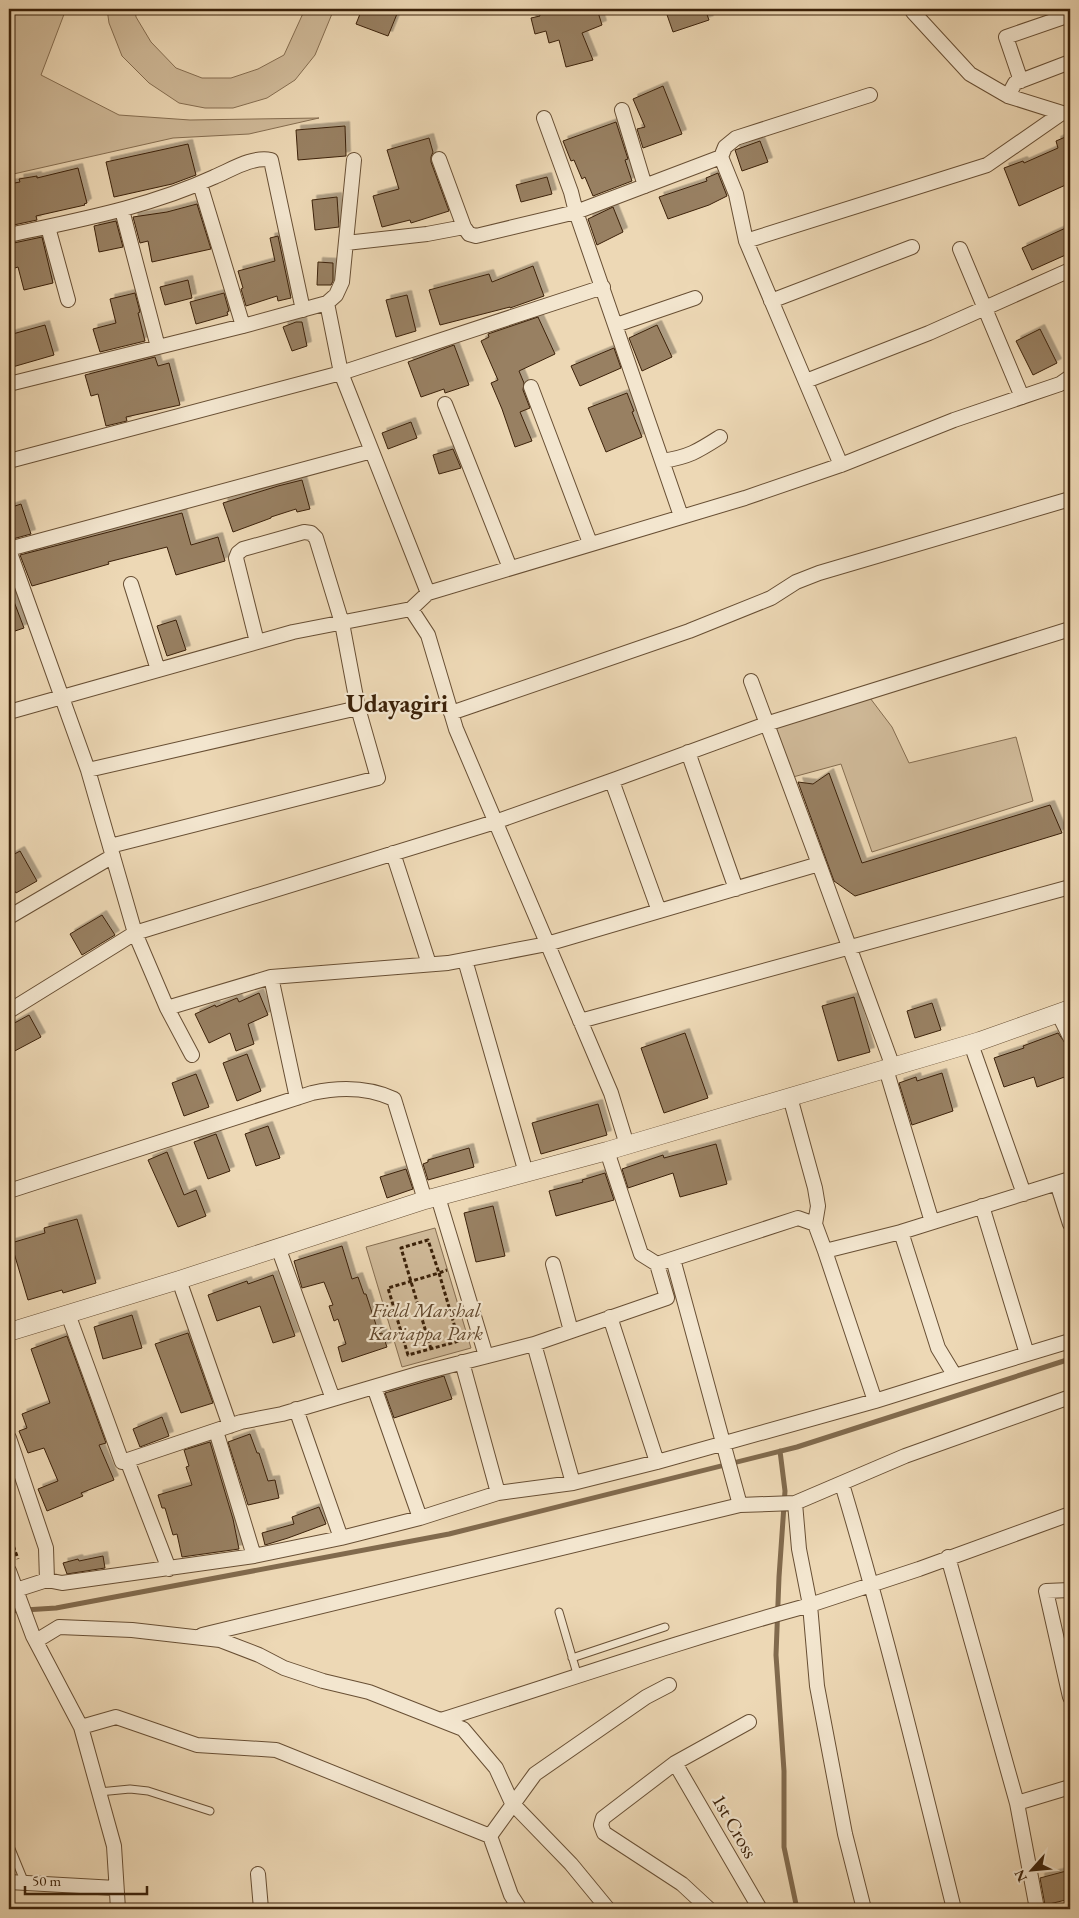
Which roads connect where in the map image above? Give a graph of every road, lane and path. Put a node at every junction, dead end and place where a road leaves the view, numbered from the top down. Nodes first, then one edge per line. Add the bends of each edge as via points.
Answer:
1 (913, 12) dead end
2 (1070, 15) edge
3 (1070, 62) edge
4 (1021, 81) junction
5 (870, 95) dead end
6 (1008, 96) junction
7 (622, 110) dead end
8 (1066, 114) edge
9 (544, 118) dead end
10 (721, 157) junction
11 (439, 159) dead end
12 (354, 160) dead end
13 (200, 184) junction
14 (645, 186) junction
15 (122, 210) junction
16 (576, 212) junction
17 (48, 226) junction
18 (464, 227) junction
19 (9, 235) edge
20 (746, 242) junction
21 (346, 243) junction
22 (912, 247) dead end
23 (960, 249) dead end
24 (1070, 270) edge
25 (603, 287) junction
26 (694, 298) dead end
27 (68, 300) dead end
28 (771, 301) junction
29 (328, 303) junction
30 (985, 308) junction
31 (303, 310) junction
32 (616, 325) junction
33 (243, 326) junction
34 (158, 347) junction
35 (341, 373) junction
36 (1070, 377) edge
37 (806, 381) junction
38 (9, 384) edge
39 (531, 387) dead end
40 (1022, 397) junction
41 (445, 404) dead end
42 (720, 437) dead end
43 (372, 452) junction
44 (9, 461) edge
45 (662, 461) junction
46 (842, 465) junction
47 (1070, 499) edge
48 (681, 516) junction
49 (590, 543) junction
50 (9, 550) edge
51 (510, 568) junction
52 (131, 584) dead end
53 (428, 593) junction
54 (411, 609) junction
55 (342, 623) junction
56 (1070, 629) edge
57 (258, 642) junction
58 (158, 670) junction
59 (751, 681) dead end
60 (60, 697) junction
61 (358, 708) junction
62 (9, 712) edge
63 (451, 713) junction
64 (766, 724) junction
65 (688, 752) junction
66 (88, 770) junction
67 (612, 781) junction
68 (495, 822) junction
69 (111, 851) junction
70 (393, 853) junction
71 (819, 864) junction
72 (1070, 888) edge
73 (736, 889) junction
74 (659, 911) junction
75 (10, 914) edge
76 (135, 933) junction
77 (547, 944) junction
78 (849, 946) junction
79 (465, 960) junction
80 (429, 964) junction
81 (271, 977) junction
82 (166, 1008) junction
83 (9, 1011) edge
84 (1064, 1011) edge
85 (580, 1021) junction
86 (1070, 1037) edge
87 (970, 1044) junction
88 (192, 1055) dead end
89 (890, 1068) junction
90 (790, 1097) junction
91 (297, 1098) junction
92 (627, 1145) junction
93 (607, 1151) junction
94 (526, 1173) junction
95 (1064, 1181) edge
96 (9, 1191) edge
97 (1024, 1194) junction
98 (432, 1199) junction
99 (982, 1206) junction
100 (932, 1222) junction
101 (815, 1224) junction
102 (1070, 1224) edge
103 (901, 1232) junction
104 (278, 1247) junction
105 (825, 1251) junction
106 (673, 1259) junction
107 (553, 1264) dead end
108 (657, 1264) junction
109 (439, 1273) junction
110 (179, 1280) junction
111 (411, 1281) junction
112 (68, 1314) junction
113 (610, 1317) junction
114 (571, 1331) junction
115 (9, 1332) edge
116 (1070, 1340) edge
117 (534, 1344) junction
118 (430, 1349) junction
119 (1027, 1354) junction
120 (486, 1356) junction
121 (462, 1362) junction
122 (955, 1376) junction
123 (374, 1387) junction
124 (1070, 1397) edge
125 (333, 1399) junction
126 (875, 1401) junction
127 (296, 1409) junction
128 (230, 1426) junction
129 (216, 1431) junction
130 (9, 1438) edge
131 (726, 1450) junction
132 (127, 1460) junction
133 (657, 1462) junction
134 (573, 1483) junction
135 (842, 1484) junction
136 (498, 1493) junction
137 (793, 1503) junction
138 (740, 1505) junction
139 (1070, 1514) edge
140 (420, 1518) junction
141 (341, 1538) junction
142 (254, 1556) junction
143 (948, 1557) junction
144 (168, 1569) junction
145 (9, 1571) edge
146 (47, 1580) junction
147 (872, 1584) junction
148 (1070, 1590) edge
149 (17, 1592) junction
150 (810, 1605) junction
151 (559, 1612) dead end
152 (665, 1627) dead end
153 (194, 1637) junction
154 (34, 1638) junction
155 (572, 1658) junction
156 (578, 1677) junction
157 (669, 1685) dead end
158 (1070, 1697) edge
159 (441, 1720) junction
160 (750, 1722) dead end
161 (81, 1728) junction
162 (674, 1764) junction
163 (1070, 1788) edge
164 (99, 1792) junction
165 (1017, 1803) junction
166 (512, 1804) junction
167 (210, 1811) dead end
168 (490, 1836) junction
169 (9, 1844) edge
170 (258, 1874) dead end
171 (9, 1882) edge
172 (25, 1883) junction
173 (116, 1888) junction
174 (118, 1909) edge
175 (260, 1909) edge
176 (520, 1909) edge
177 (608, 1909) edge
178 (709, 1909) edge
179 (760, 1909) edge
180 (864, 1909) edge
181 (954, 1909) edge
182 (1037, 1909) edge

1 - 6 street via 970,74
2 - 4 street via 1006,37
3 - 4 street
4 - 6 street via 1015,83
5 - 10 street via 736,138 725,147
6 - 8 street
7 - 14 street
8 - 20 street via 987,165
9 - 16 street
10 - 14 street
10 - 20 street via 736,194
11 - 18 street
12 - 21 street
13 - 15 street
13 - 31 street via 246,163 264,158 271,160
13 - 33 street
14 - 16 street
15 - 17 street
15 - 34 street
16 - 18 street via 476,236 469,234
16 - 25 street
17 - 19 street
17 - 27 street
18 - 21 street
20 - 28 street
21 - 29 street via 342,282
22 - 28 street
23 - 30 street
24 - 30 street
25 - 32 street
25 - 35 street
26 - 32 street
28 - 37 street
29 - 31 street
29 - 35 street
30 - 37 street
30 - 40 street
31 - 33 street
32 - 45 street
33 - 34 street
34 - 38 street
35 - 43 street
35 - 44 street
36 - 40 street via 1060,384
37 - 46 street
39 - 49 street
40 - 46 street via 954,420
41 - 51 street
42 - 45 street via 684,458
43 - 50 street
43 - 53 street
45 - 48 street
46 - 48 street
47 - 63 street via 819,572 771,598 689,631
48 - 49 street
49 - 51 street
50 - 60 street
51 - 53 street
52 - 58 street
53 - 54 street
54 - 55 street
54 - 63 street via 428,635
55 - 57 street
55 - 57 street via 316,538 304,532 238,552 236,558
55 - 61 street
56 - 64 street
57 - 58 street
58 - 60 street
59 - 64 street
60 - 62 street
60 - 66 street
61 - 66 street
61 - 69 street via 378,778
63 - 68 street
64 - 65 street
64 - 71 street
65 - 67 street
65 - 73 street
66 - 69 street
67 - 68 street
67 - 74 street
68 - 70 street
68 - 77 street
69 - 75 street
69 - 76 street
70 - 76 street
70 - 80 street
71 - 73 street
71 - 78 street
72 - 78 street
73 - 74 street
74 - 77 street
76 - 82 street
76 - 83 street
77 - 79 street
77 - 85 street
78 - 85 street
78 - 89 street
79 - 80 street
79 - 94 street
80 - 81 street
81 - 82 street
81 - 91 street
82 - 88 street
84 - 86 street
84 - 87 street
85 - 92 street via 611,1094
87 - 89 street
87 - 97 street
89 - 90 street
89 - 100 street
90 - 92 street
90 - 101 street via 815,1188 818,1206
91 - 96 street
91 - 98 street via 331,1088 379,1092 394,1099
92 - 93 street
93 - 94 street
93 - 108 street via 641,1254
94 - 98 street
95 - 97 street
95 - 102 street
97 - 99 street
98 - 104 street
98 - 120 street
99 - 100 street
99 - 119 street
100 - 103 street
101 - 105 street
101 - 106 street via 798,1218
103 - 105 street
103 - 122 street via 938,1348
104 - 110 street
104 - 125 street
105 - 126 street
106 - 108 street
106 - 131 street
107 - 114 street
108 - 113 street via 667,1298
109 - 111 path
109 - 111 path via 428,1240 401,1248
109 - 118 path via 460,1341
110 - 112 street
110 - 128 street
111 - 118 path
111 - 118 path via 388,1288 408,1355
112 - 115 street
112 - 132 street via 122,1462
113 - 114 street
113 - 133 street
114 - 117 street
116 - 119 street
117 - 120 street
117 - 134 street
119 - 122 street
120 - 121 street
121 - 123 street
121 - 136 street
122 - 126 street
123 - 125 street
123 - 140 street
124 - 135 street via 905,1456
125 - 127 street
126 - 131 street
127 - 128 street
127 - 141 street
128 - 129 street
129 - 132 street
129 - 142 street
130 - 146 street via 46,1548
131 - 133 street
131 - 138 street
132 - 144 street
133 - 134 street
134 - 136 street
135 - 137 street
135 - 147 street
136 - 140 street
137 - 138 street
137 - 150 street
138 - 153 street
139 - 143 street
140 - 141 street
141 - 142 street
142 - 144 street
143 - 147 street
143 - 165 street
144 - 146 street via 62,1584
145 - 149 street
146 - 149 street
147 - 150 street
147 - 181 street
148 - 158 street via 1046,1591
149 - 154 street
150 - 156 street via 725,1628
150 - 180 street via 822,1712 845,1834
151 - 155 lane
152 - 155 lane
153 - 154 street via 59,1627
153 - 159 street via 220,1640 284,1668 369,1692
154 - 161 street
155 - 156 lane
156 - 159 street
157 - 166 street via 646,1697 535,1774
159 - 166 street via 463,1729 496,1768
160 - 162 street
161 - 164 street
161 - 168 street via 116,1717 197,1744 276,1750
162 - 178 street via 603,1818 601,1825 604,1833 682,1884
162 - 179 street, 1st Cross
163 - 165 street
164 - 167 lane via 148,1791
164 - 173 street via 114,1846
165 - 182 street
166 - 168 street
166 - 177 street via 571,1864
168 - 176 street
169 - 172 lane
170 - 175 street
171 - 172 street
172 - 173 street
173 - 174 street

